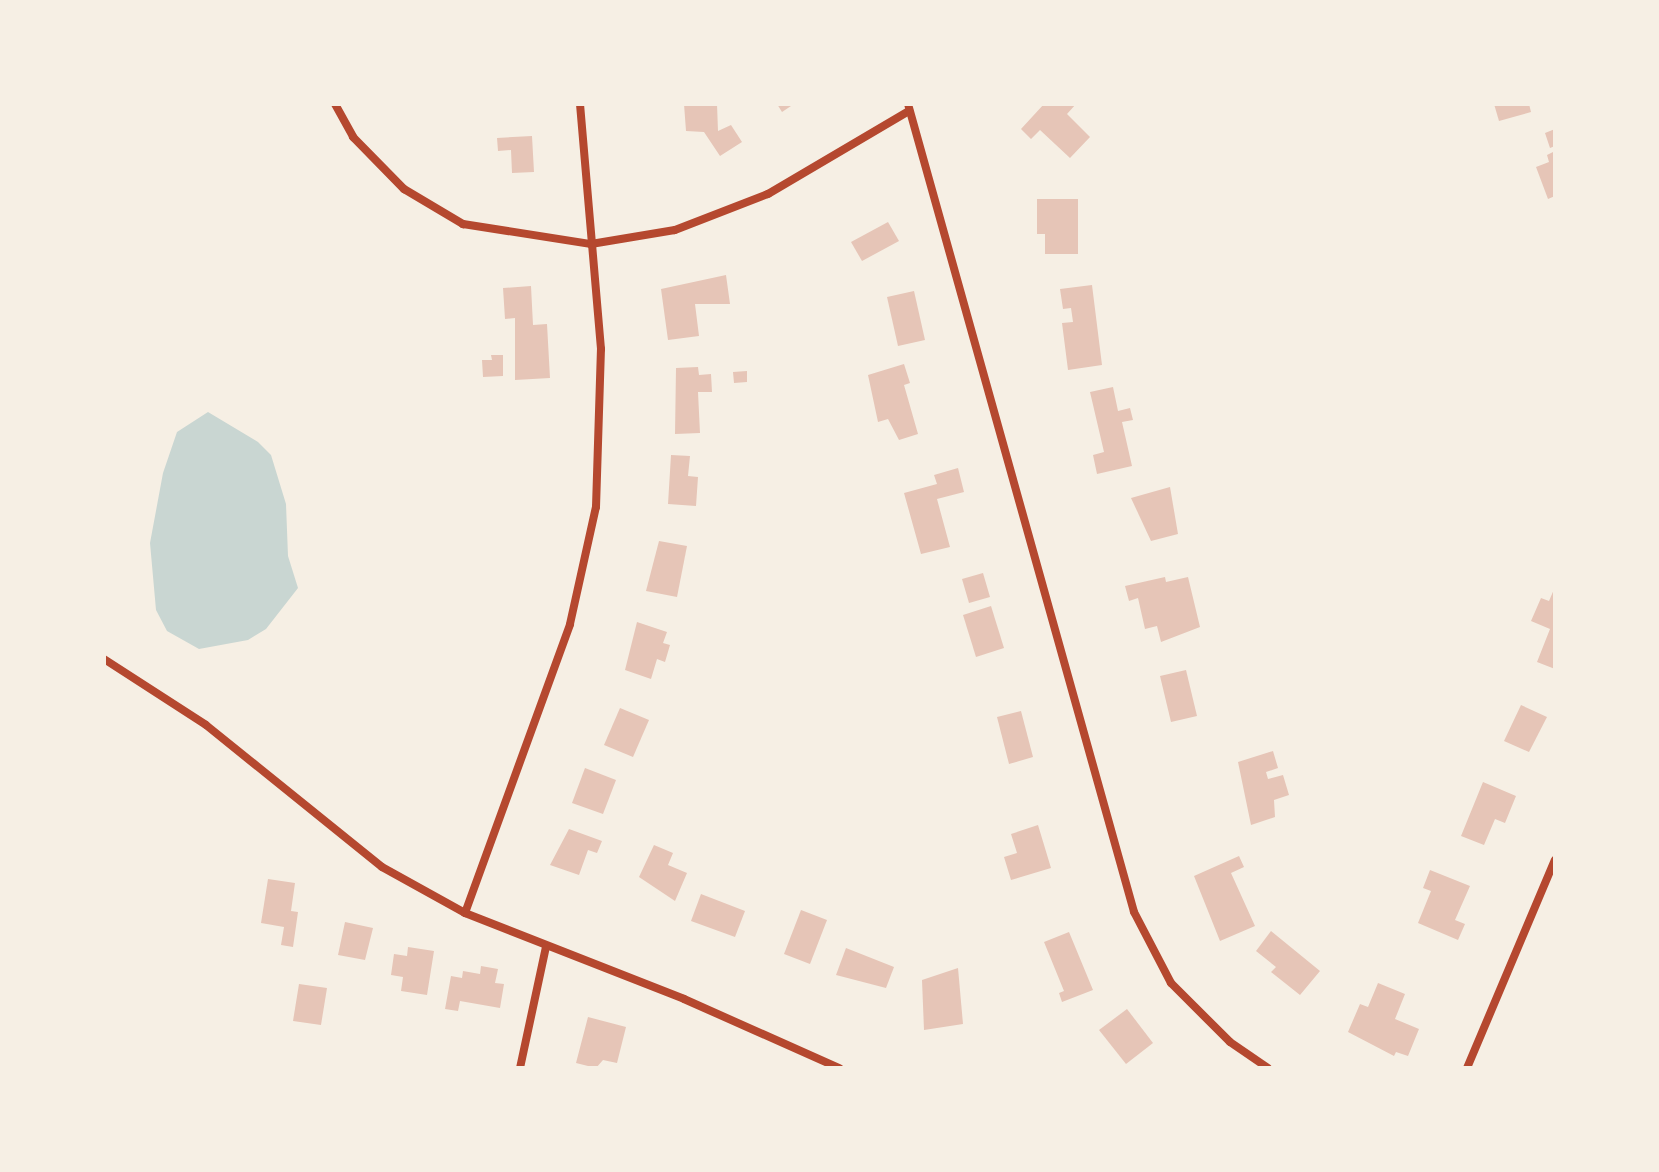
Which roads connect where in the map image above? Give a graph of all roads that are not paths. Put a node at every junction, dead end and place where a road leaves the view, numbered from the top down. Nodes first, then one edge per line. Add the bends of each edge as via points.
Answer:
1 (335, 104) edge
2 (580, 104) edge
3 (909, 107) edge
4 (591, 244) junction
5 (104, 659) edge
6 (1555, 860) edge
7 (465, 913) junction
8 (546, 947) junction
9 (520, 1068) edge
10 (839, 1068) edge
11 (1268, 1068) edge
12 (1467, 1068) edge

1 - 4 street via 353,137 404,189 463,224
2 - 4 street
3 - 4 street via 768,194 675,230
3 - 11 street via 1134,912 1171,983 1230,1042
4 - 7 street via 602,403 596,507 585,565 542,707
5 - 7 street via 206,725 382,867
6 - 12 street
7 - 8 street
8 - 9 street
8 - 10 street via 684,999

